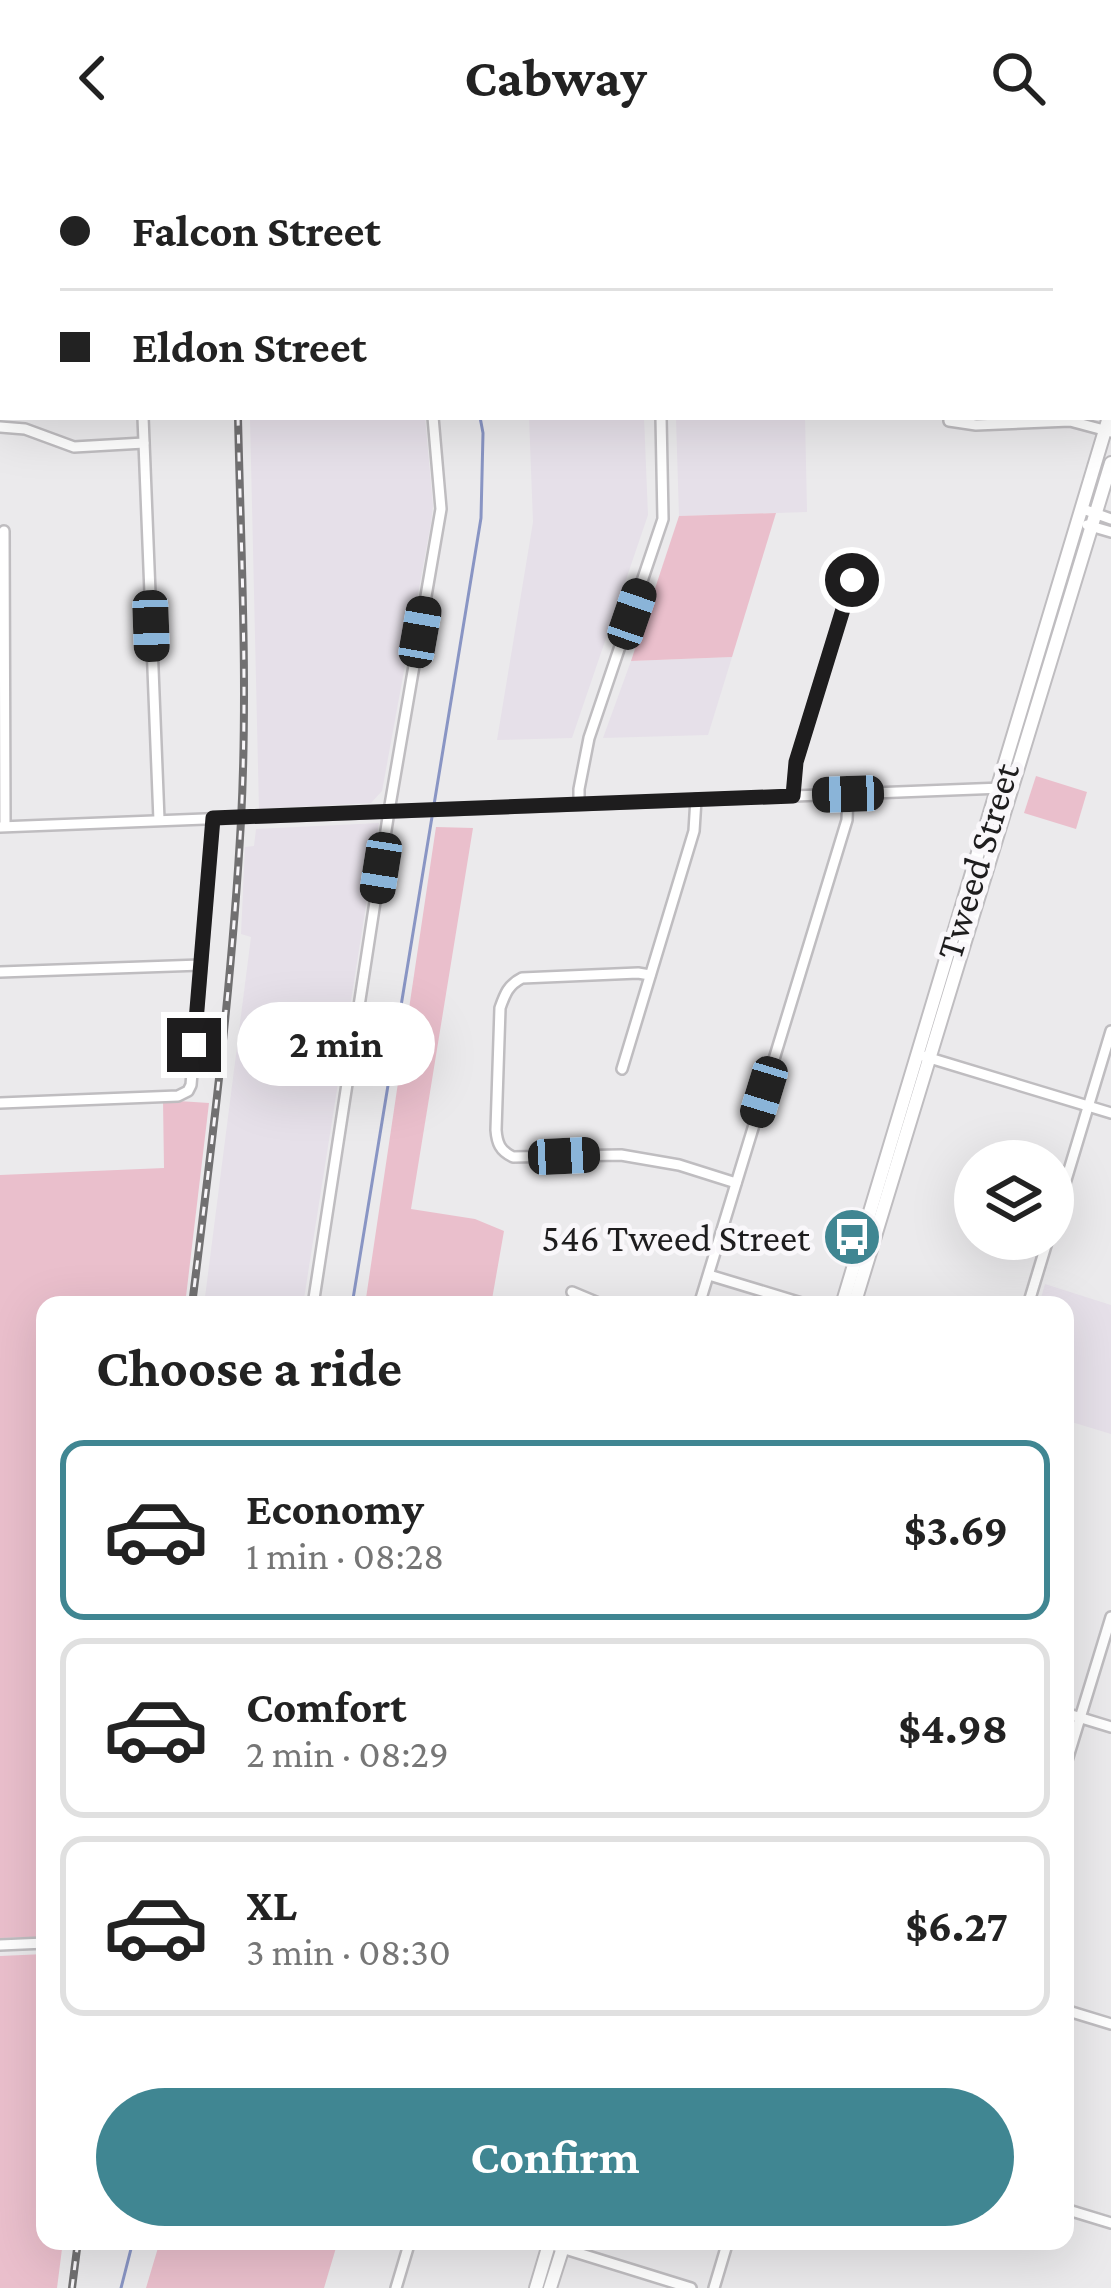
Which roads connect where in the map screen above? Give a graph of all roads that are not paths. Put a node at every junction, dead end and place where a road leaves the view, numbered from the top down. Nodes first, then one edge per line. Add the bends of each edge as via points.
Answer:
1 (143, 420) edge
2 (434, 420) edge
3 (661, 420) edge
4 (949, 421) dead end
5 (1109, 421) edge
6 (0, 427) edge
7 (144, 443) junction
8 (1111, 463) edge
9 (1088, 518) junction
10 (1111, 519) edge
11 (4, 531) dead end
12 (1111, 532) edge
13 (852, 580) dead end
14 (1006, 788) junction
15 (848, 794) junction
16 (793, 796) junction
17 (696, 799) junction
18 (579, 804) junction
19 (389, 811) junction
20 (213, 818) junction
21 (159, 820) junction
22 (3, 826) edge
23 (201, 965) junction
24 (0, 972) edge
25 (650, 975) junction
26 (1111, 1031) edge
27 (924, 1056) junction
28 (622, 1070) dead end
29 (0, 1103) edge
30 (1089, 1106) junction
31 (1111, 1113) edge
32 (1074, 1154) edge
33 (736, 1183) junction
34 (1042, 1260) edge
35 (709, 1275) junction
36 (572, 1292) dead end
37 (315, 1296) edge
38 (582, 1296) edge
39 (702, 1296) edge
40 (778, 1296) edge
41 (845, 1296) edge
42 (857, 1296) edge
43 (1031, 1296) edge
44 (1111, 1617) edge
45 (1074, 1716) edge
46 (1080, 1718) junction
47 (1111, 1727) edge
48 (1074, 1738) edge
49 (36, 1943) edge
50 (0, 1945) edge
51 (1074, 2013) edge
52 (1111, 2024) edge
53 (1074, 2212) edge
54 (1111, 2223) edge
55 (407, 2250) edge
56 (554, 2250) edge
57 (556, 2250) edge
58 (575, 2250) edge
59 (725, 2250) edge
60 (396, 2288) edge
61 (536, 2288) edge
62 (550, 2288) edge
63 (691, 2288) edge
64 (714, 2288) edge

1 - 7 street
2 - 19 street via 442,509
3 - 18 street via 663,519 589,738
4 - 5 street
5 - 9 main road, Tweed Street
6 - 7 street via 74,447
7 - 21 street
8 - 9 main road, Tweed Street
9 - 10 street
9 - 12 street
9 - 14 main road, Tweed Street
11 - 22 street
13 - 16 street via 796,762
14 - 15 street
14 - 27 main road, Tweed Street
15 - 16 street
15 - 33 street via 847,820
16 - 17 street
17 - 18 street
17 - 25 street via 694,831
18 - 19 street
19 - 20 street
19 - 37 street
20 - 21 street
20 - 23 street
21 - 22 street
23 - 24 street
23 - 29 street via 188,1091
25 - 28 street
25 - 33 street via 513,983 500,1008 499,1144 513,1156 620,1155
26 - 30 street
27 - 30 street
27 - 41 main road, Tweed Street
27 - 42 main road, Tweed Street
30 - 31 street
30 - 32 street
33 - 35 street
34 - 43 street
35 - 39 street
35 - 40 street
36 - 38 street
44 - 46 street
45 - 46 street
46 - 47 street
46 - 48 street
49 - 50 street
51 - 52 street
53 - 54 street
55 - 60 street
56 - 61 main road
57 - 62 main road
58 - 63 street
59 - 64 street

